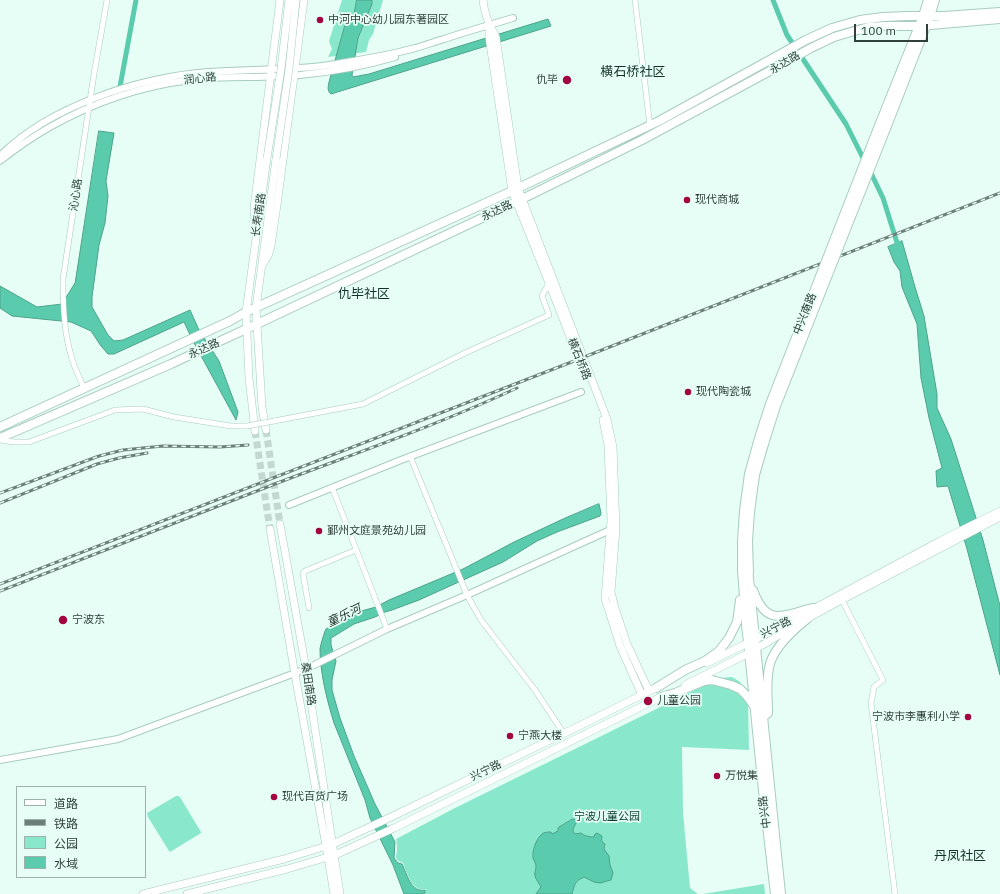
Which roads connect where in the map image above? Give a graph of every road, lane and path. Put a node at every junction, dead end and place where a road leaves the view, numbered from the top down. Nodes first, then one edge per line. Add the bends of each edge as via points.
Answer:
1 (107, 0) edge
2 (280, 0) edge
3 (289, 0) edge
4 (296, 0) edge
5 (304, 0) edge
6 (482, 0) edge
7 (635, 0) edge
8 (928, 0) edge
9 (935, 0) edge
10 (1000, 12) edge
11 (927, 16) junction
12 (513, 18) dead end
13 (1000, 19) edge
14 (489, 25) junction
15 (923, 25) junction
16 (416, 48) junction
17 (295, 69) junction
18 (271, 70) junction
19 (90, 100) junction
20 (89, 108) junction
21 (650, 125) junction
22 (651, 136) junction
23 (0, 156) edge
24 (0, 161) edge
25 (515, 190) junction
26 (519, 200) junction
27 (257, 236) junction
28 (261, 268) junction
29 (549, 283) junction
30 (256, 308) junction
31 (246, 312) junction
32 (257, 324) junction
33 (247, 328) junction
34 (84, 388) junction
35 (581, 392) dead end
36 (0, 427) edge
37 (266, 430) tunnel mouth
38 (255, 431) tunnel mouth
39 (0, 439) edge
40 (410, 456) junction
41 (332, 487) junction
42 (289, 504) dead end
43 (1000, 511) edge
44 (1000, 517) edge
45 (988, 520) junction
46 (280, 524) tunnel mouth
47 (270, 530) tunnel mouth
48 (610, 530) junction
49 (941, 544) junction
50 (356, 550) junction
51 (745, 569) junction
52 (467, 595) junction
53 (842, 600) junction
54 (309, 608) dead end
55 (814, 608) junction
56 (768, 613) joint
57 (806, 619) junction
58 (387, 629) junction
59 (752, 640) junction
60 (753, 651) junction
61 (770, 663) joint
62 (306, 669) junction
63 (294, 673) junction
64 (652, 689) junction
65 (642, 695) junction
66 (661, 697) junction
67 (754, 707) junction
68 (764, 722) junction
69 (564, 734) junction
70 (0, 760) edge
71 (330, 845) junction
72 (332, 856) junction
73 (143, 894) edge
74 (187, 894) edge
75 (334, 894) edge
76 (340, 894) edge
77 (775, 894) edge
78 (781, 894) edge
79 (895, 894) edge

1 - 19 street, 沁心路
2 - 18 main road
3 - 27 main road, 长寿南路, bridge
4 - 28 main road, 长寿南路, bridge
5 - 17 main road
6 - 14 main road, 横石桥路
7 - 21 street
8 - 11 main road, 中兴南路
9 - 11 main road, 中兴南路
10 - 11 main road, 永达路
11 - 15 main road, 中兴南路
11 - 21 main road, 永达路 via 883,17 832,28
12 - 14 street, 润心路
13 - 15 main road, 永达路
14 - 16 street, 润心路
14 - 25 main road, 横石桥路 via 496,37
15 - 22 main road, 永达路 via 869,27 834,37
15 - 51 main road, 中兴南路, bridge via 773,397 759,438 744,512 742,541
16 - 17 street, 润心路
16 - 20 street, 润心路 via 373,63 338,70 301,75 191,79 112,98
17 - 18 street, 润心路
17 - 28 main road via 271,246
18 - 19 street, 润心路 via 209,72 157,79
18 - 27 main road via 254,208
19 - 20 street, 沁心路
19 - 23 street, 润心路 via 46,122
20 - 24 street, 润心路 via 47,128
20 - 34 street, 沁心路 via 63,280 66,336 72,360
21 - 22 street
21 - 25 main road, 永达路
22 - 26 main road, 永达路
25 - 26 main road, 横石桥路
25 - 30 main road, 永达路
26 - 29 main road, 横石桥路
26 - 32 main road, 永达路
26 - 64 main road, 横石桥路 via 609,426 613,447 616,529 611,592 627,644
27 - 31 main road, 长寿南路
28 - 30 main road, 长寿南路
29 - 39 street, bridge via 542,296 548,315 363,404 247,426 174,417 143,409 115,410 29,442
29 - 48 main road, 横石桥路 via 604,425 609,459
30 - 31 main road, 永达路
30 - 32 main road, 长寿南路
31 - 33 main road, 长寿南路
31 - 34 main road, 永达路
32 - 33 main road, 永达路
32 - 37 main road, 长寿南路
33 - 38 main road, 长寿南路
33 - 39 main road, 永达路
34 - 36 main road, 永达路
35 - 40 street
40 - 41 street
40 - 52 street
41 - 42 street
41 - 50 street
43 - 45 main road, 兴宁路
44 - 45 main road, 兴宁路
45 - 49 main road, 兴宁路
46 - 62 main road, 桑田南路
47 - 63 main road, 桑田南路
48 - 52 street
48 - 65 main road, 横石桥路 via 606,605 620,646
49 - 53 main road, 兴宁路
49 - 55 main road, 兴宁路
50 - 54 street via 305,571 303,574
50 - 58 street
51 - 56 main road, 中兴南路 via 757,601
51 - 59 main road, 中兴路 via 746,624
51 - 64 main road, 中兴南路 via 740,586 737,622 719,651
52 - 58 street
52 - 69 street via 481,620
53 - 57 main road, 兴宁路
53 - 79 street via 883,680 874,687 871,703
55 - 56 main road, 兴宁路 via 782,617
55 - 59 main road, 兴宁路
57 - 60 main road, 兴宁路
57 - 61 main road, 兴宁路 via 786,638
58 - 62 street
59 - 60 main road, 中兴路
59 - 64 main road, 兴宁路
60 - 66 main road, 兴宁路
60 - 67 main road, 中兴路
60 - 68 main road, 中兴路
61 - 68 main road, 中兴路 via 768,713
62 - 63 street
62 - 71 main road, 桑田南路
63 - 70 street via 118,738
63 - 71 main road, 桑田南路
64 - 65 main road, 兴宁路
65 - 69 main road, 兴宁路
66 - 67 main road via 712,680 740,689
66 - 72 main road, 兴宁路
67 - 77 main road, 中兴路
68 - 78 main road, 中兴路
69 - 71 main road, 兴宁路
71 - 72 main road
71 - 73 main road, 兴宁路
72 - 74 main road, 兴宁路
72 - 75 main road
72 - 76 main road

